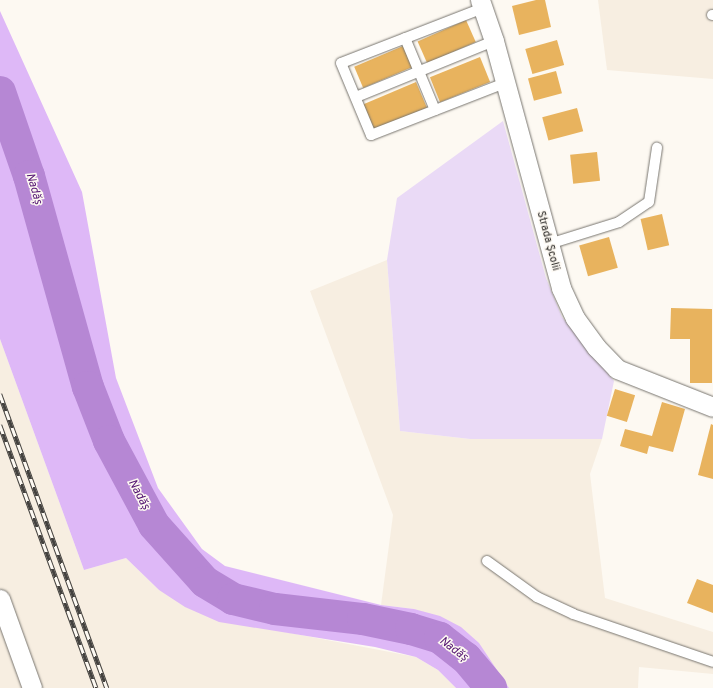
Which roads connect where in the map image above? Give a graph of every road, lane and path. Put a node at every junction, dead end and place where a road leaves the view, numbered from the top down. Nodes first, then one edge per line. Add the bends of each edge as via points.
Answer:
1 (481, 4) edge
2 (405, 38) junction
3 (494, 41) junction
4 (419, 71) junction
5 (504, 83) junction
6 (356, 97) junction
7 (435, 110) junction
8 (657, 148) dead end
9 (549, 244) junction
10 (713, 406) edge
11 (487, 560) dead end
12 (0, 599) edge
13 (713, 662) edge
14 (32, 688) edge

1 - 2 lane
1 - 3 street, Strada Școlii
2 - 4 lane
2 - 6 lane via 341,63
3 - 4 lane
3 - 5 street, Strada Școlii
4 - 6 lane
4 - 7 lane
5 - 7 lane
5 - 9 street, Strada Școlii
6 - 7 lane via 371,135
8 - 9 lane via 649,202 619,222
9 - 10 street, Strada Școlii via 561,288 575,318 596,347 618,369
11 - 13 lane via 537,596 573,614
12 - 14 street

